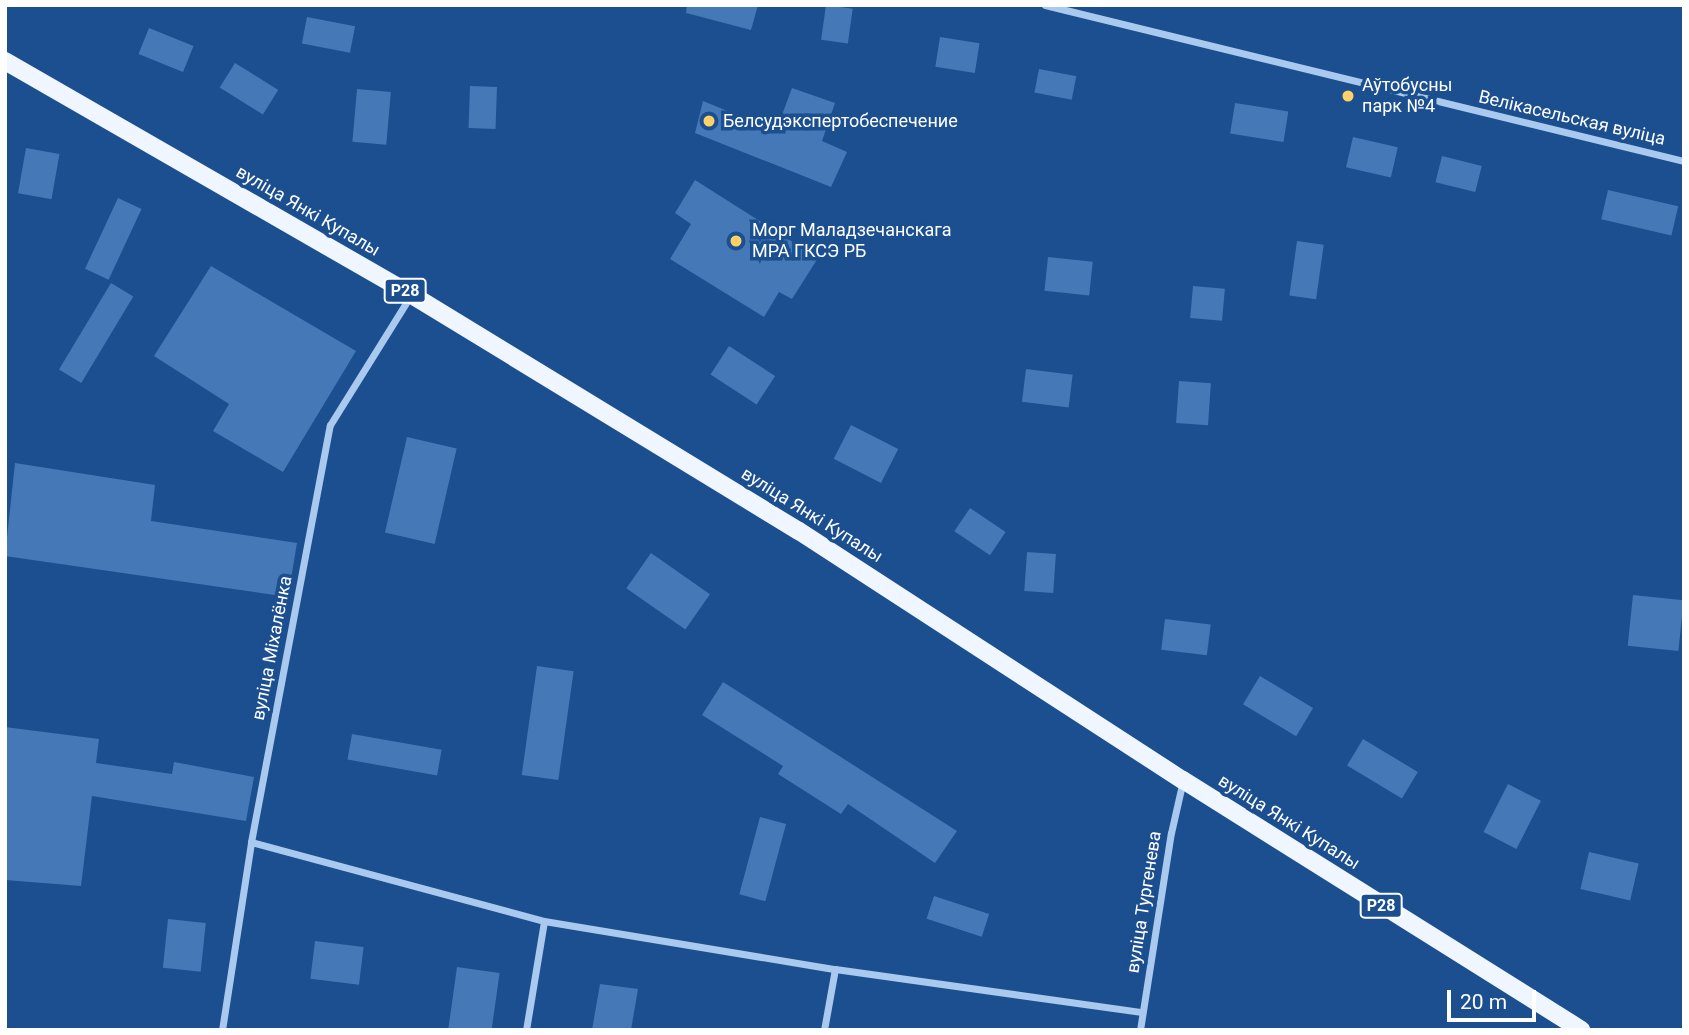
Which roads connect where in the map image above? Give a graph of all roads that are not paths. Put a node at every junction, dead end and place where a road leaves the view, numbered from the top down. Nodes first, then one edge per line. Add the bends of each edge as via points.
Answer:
1 (1045, 5) edge
2 (5, 61) edge
3 (1684, 161) edge
4 (412, 295) junction
5 (1183, 780) junction
6 (251, 842) junction
7 (544, 921) junction
8 (835, 969) junction
9 (1142, 1012) junction
10 (222, 1030) edge
11 (526, 1030) edge
12 (824, 1030) edge
13 (1140, 1030) edge
14 (1581, 1030) edge

1 - 3 street, Велікасельская вуліца
2 - 4 main road, вуліца Янкі Купалы / Р28
4 - 5 main road, вуліца Янкі Купалы / Р28 via 799,531
4 - 6 street, вуліца Міхалёнка via 330,425
5 - 9 street, вуліца Тургенева
5 - 14 main road, вуліца Янкі Купалы / Р28
6 - 7 street
6 - 10 street, вуліца Міхалёнка
7 - 8 street
7 - 11 street
8 - 9 street
8 - 12 street
9 - 13 street, вуліца Тургенева

